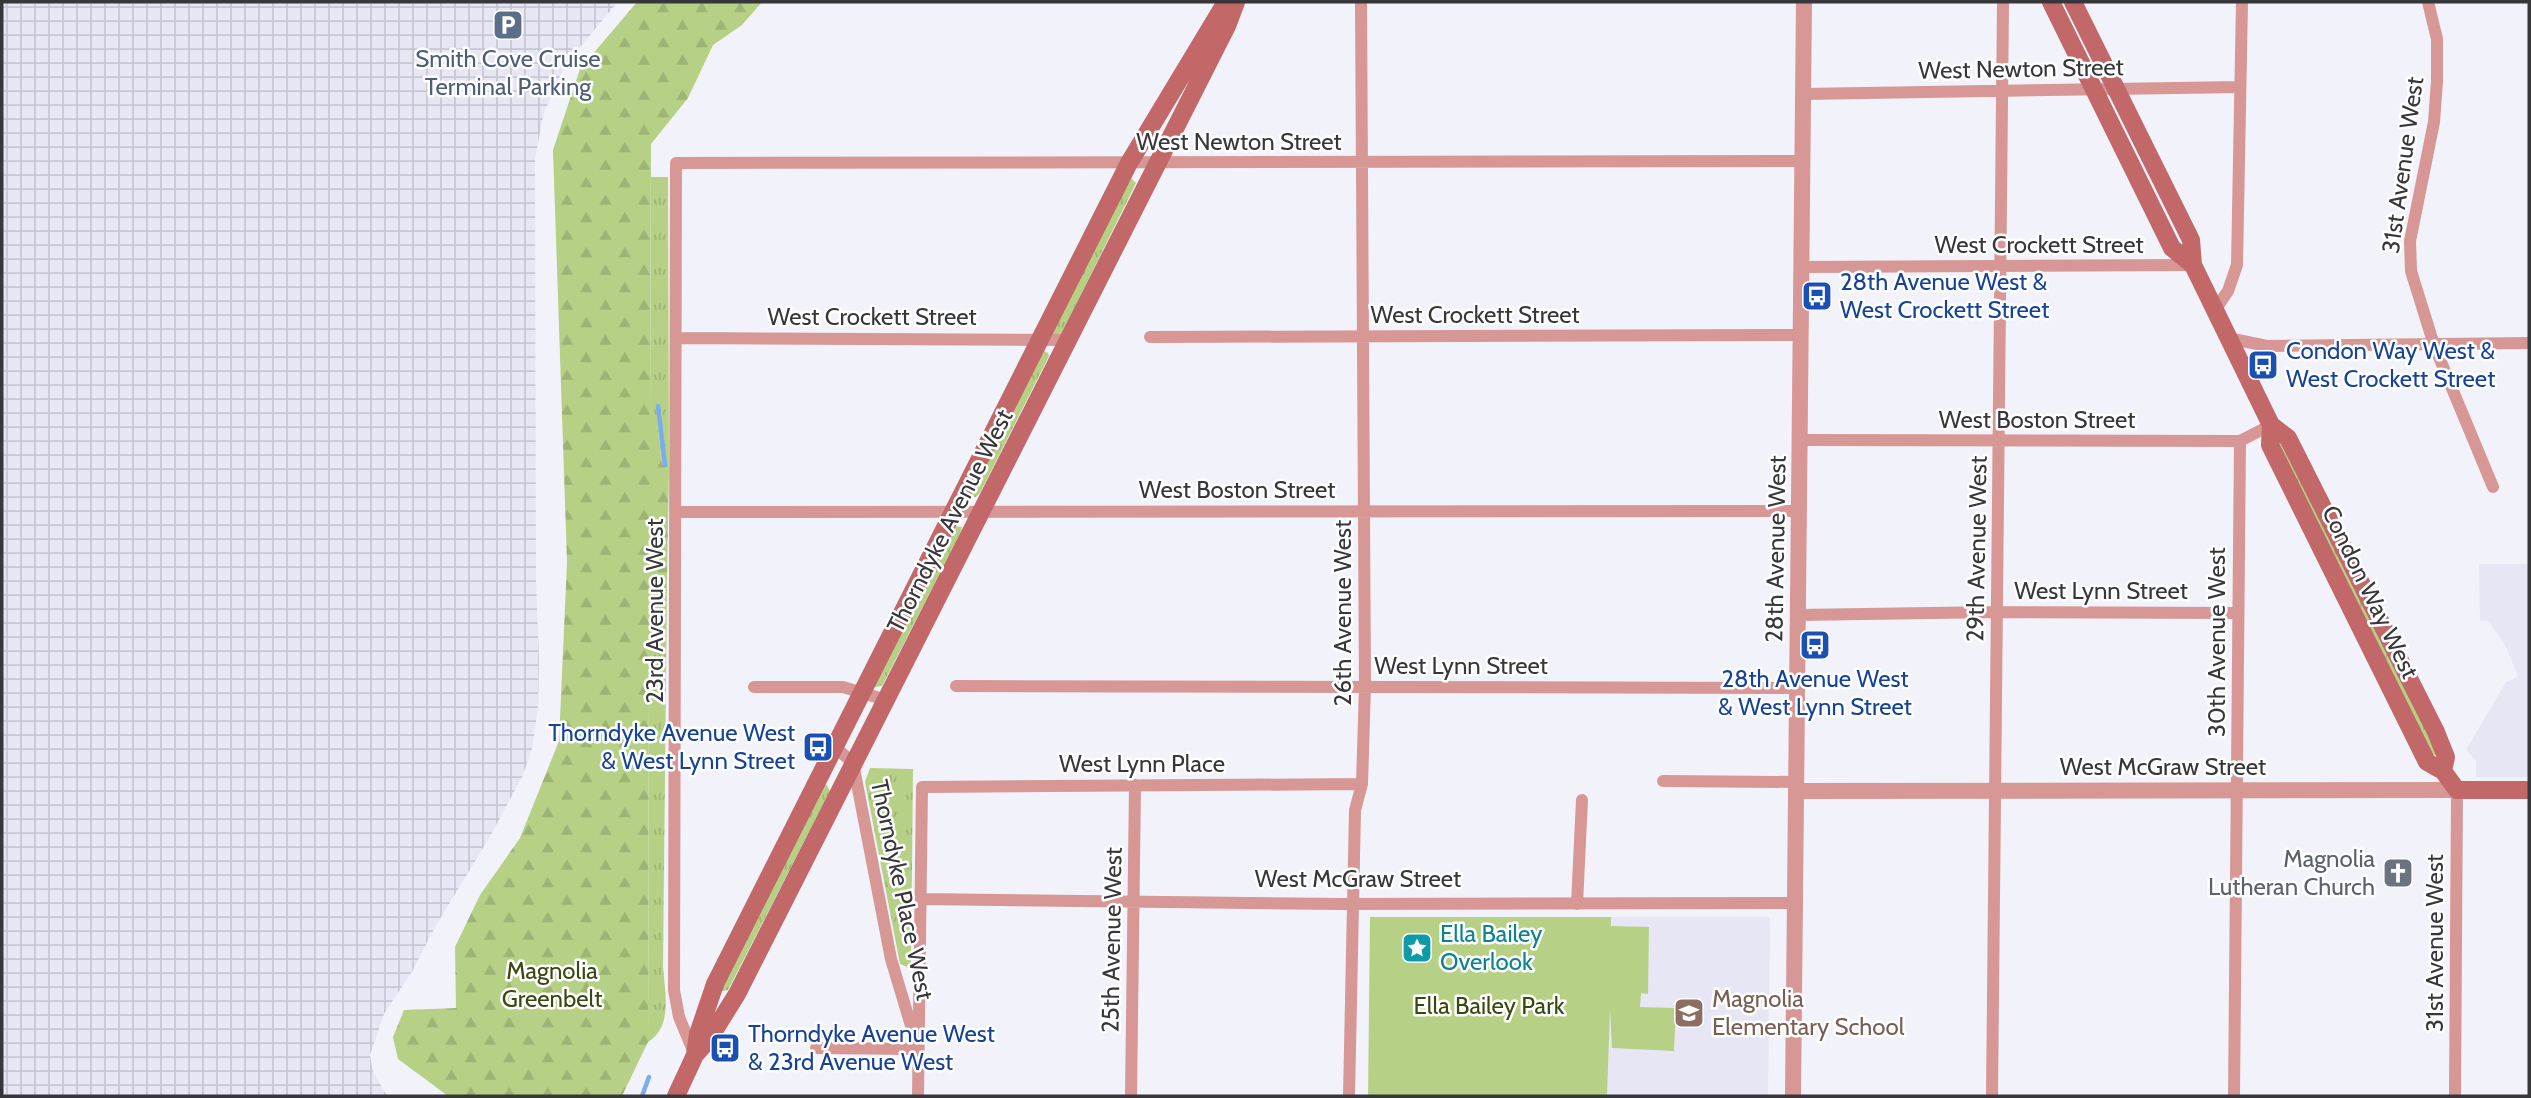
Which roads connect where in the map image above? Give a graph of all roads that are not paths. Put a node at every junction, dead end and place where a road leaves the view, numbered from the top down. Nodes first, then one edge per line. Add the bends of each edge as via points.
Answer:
1 (1226, 2) edge
2 (1236, 2) edge
3 (1361, 2) edge
4 (1804, 2) edge
5 (2003, 2) edge
6 (2051, 2) edge
7 (2073, 2) edge
8 (2242, 2) edge
9 (2428, 2) edge
10 (2240, 87) junction
11 (2095, 89) junction
12 (2115, 89) junction
13 (2001, 91) junction
14 (1803, 94) junction
15 (1802, 161) junction
16 (1362, 162) junction
17 (676, 163) joint
18 (1129, 163) junction
19 (1157, 163) junction
20 (2193, 264) junction
21 (2000, 266) junction
22 (1801, 267) junction
23 (2215, 310) junction
24 (1800, 335) junction
25 (1363, 336) junction
26 (1150, 337) dead end
27 (676, 338) junction
28 (2228, 338) junction
29 (1040, 340) junction
30 (1068, 340) junction
31 (2529, 344) edge
32 (2434, 345) junction
33 (2270, 425) junction
34 (1799, 440) junction
35 (1999, 440) junction
36 (2240, 441) junction
37 (2493, 487) dead end
38 (953, 511) junction
39 (982, 511) junction
40 (1364, 511) junction
41 (1799, 511) junction
42 (676, 512) junction
43 (1997, 612) junction
44 (2237, 613) junction
45 (1798, 615) junction
46 (956, 686) dead end
47 (1365, 686) junction
48 (754, 687) dead end
49 (1797, 688) junction
50 (862, 693) junction
51 (886, 700) junction
52 (835, 747) junction
53 (853, 763) junction
54 (1663, 781) dead end
55 (1362, 784) junction
56 (1135, 785) junction
57 (1796, 787) junction
58 (2457, 790) junction
59 (2529, 790) edge
60 (1995, 791) junction
61 (2237, 792) junction
62 (1582, 800) dead end
63 (921, 899) junction
64 (1134, 902) junction
65 (1795, 903) junction
66 (1354, 904) junction
67 (1577, 904) junction
68 (816, 1048) dead end
69 (918, 1049) junction
70 (695, 1055) junction
71 (676, 1096) edge
72 (918, 1096) edge
73 (1131, 1096) edge
74 (1349, 1096) edge
75 (1793, 1096) edge
76 (1992, 1096) edge
77 (2234, 1096) edge
78 (2455, 1096) edge

1 - 18 main road, Thorndyke Avenue West
2 - 19 main road, Thorndyke Avenue West
3 - 16 street, 26th Avenue West
4 - 14 street, 28th Avenue West
5 - 13 street, 29th Avenue West
6 - 11 main road, Condon Way West
7 - 12 main road, Condon Way West
8 - 10 street
9 - 32 street, 31st Avenue West via 2437,39 2434,122 2410,241 2411,271
10 - 12 street, West Newton Street
10 - 23 street via 2237,265
11 - 12 street, West Newton Street
11 - 13 street, West Newton Street
11 - 20 main road, Condon Way West via 2172,248
12 - 20 main road, Condon Way West via 2191,240
13 - 14 street, West Newton Street
13 - 21 street, 29th Avenue West
14 - 15 street, 28th Avenue West
15 - 16 street, West Newton Street
15 - 22 street, 28th Avenue West
16 - 19 street, West Newton Street
16 - 25 street, 26th Avenue West
17 - 18 street, West Newton Street
17 - 27 street, 23rd Avenue West
18 - 19 street, West Newton Street
18 - 29 main road, Thorndyke Avenue West
19 - 30 main road, Thorndyke Avenue West
20 - 21 street, West Crockett Street
20 - 23 main road, Condon Way West
21 - 22 street, West Crockett Street
21 - 35 street, 29th Avenue West
22 - 24 street, 28th Avenue West
23 - 28 main road, Condon Way West
24 - 25 street, West Crockett Street
24 - 34 street, 28th Avenue West
25 - 26 street, West Crockett Street
25 - 40 street, 26th Avenue West
27 - 29 street, West Crockett Street
27 - 42 street, 23rd Avenue West
28 - 32 street via 2267,346
28 - 33 main road, Condon Way West
29 - 30 street, West Crockett Street
29 - 38 main road, Thorndyke Avenue West
30 - 39 main road, Thorndyke Avenue West
31 - 32 street
32 - 37 street, 31st Avenue West
33 - 36 street, West Boston Street
33 - 58 main road, Condon Way West via 2270,445 2427,762 2443,771
34 - 35 street, West Boston Street
34 - 41 street, 28th Avenue West
35 - 36 street, West Boston Street
35 - 43 street, 29th Avenue West
36 - 44 street, 30th Avenue West
38 - 39 street, West Boston Street
38 - 42 street, West Boston Street
38 - 50 main road, Thorndyke Avenue West
39 - 40 street, West Boston Street
39 - 51 main road, Thorndyke Avenue West
40 - 41 street, West Boston Street
40 - 47 street, 26th Avenue West
41 - 45 street, 28th Avenue West
42 - 70 street, 23rd Avenue West via 674,990 679,1017
43 - 44 street, West Lynn Street
43 - 45 street, West Lynn Street
43 - 60 street, 29th Avenue West
44 - 61 street, 30th Avenue West
45 - 49 street, 28th Avenue West
46 - 47 street, West Lynn Street
47 - 49 street, West Lynn Street
47 - 55 street, 26th Avenue West
48 - 50 street via 843,687
49 - 57 street, 28th Avenue West
50 - 51 street
50 - 52 main road, Thorndyke Avenue West
51 - 53 main road, Thorndyke Avenue West
52 - 53 street, Thorndyke Place West
52 - 70 main road, Thorndyke Avenue West via 715,984
53 - 69 street, Thorndyke Place West via 891,959
53 - 70 main road, Thorndyke Avenue West via 737,994
54 - 57 street
55 - 56 street, West Lynn Place
55 - 66 street, 26th Avenue West via 1354,810
56 - 63 street, West Lynn Place via 922,787
56 - 64 street, 25th Avenue West
57 - 60 street, West McGraw Street
57 - 65 street, 28th Avenue West
58 - 59 main road, West McGraw Street
58 - 61 street, West McGraw Street
58 - 78 street, 31st Avenue West
60 - 61 street, West McGraw Street
60 - 76 street, 29th Avenue West
61 - 77 street, 30th Avenue West
62 - 67 street
63 - 64 street, West McGraw Street
63 - 69 street
64 - 66 street, West McGraw Street
64 - 73 street, 25th Avenue West
65 - 67 street, West McGraw Street
65 - 75 street, 28th Avenue West
66 - 67 street, West McGraw Street
66 - 74 street, 26th Avenue West
68 - 69 street
69 - 72 street
70 - 71 main road, Thorndyke Avenue West

